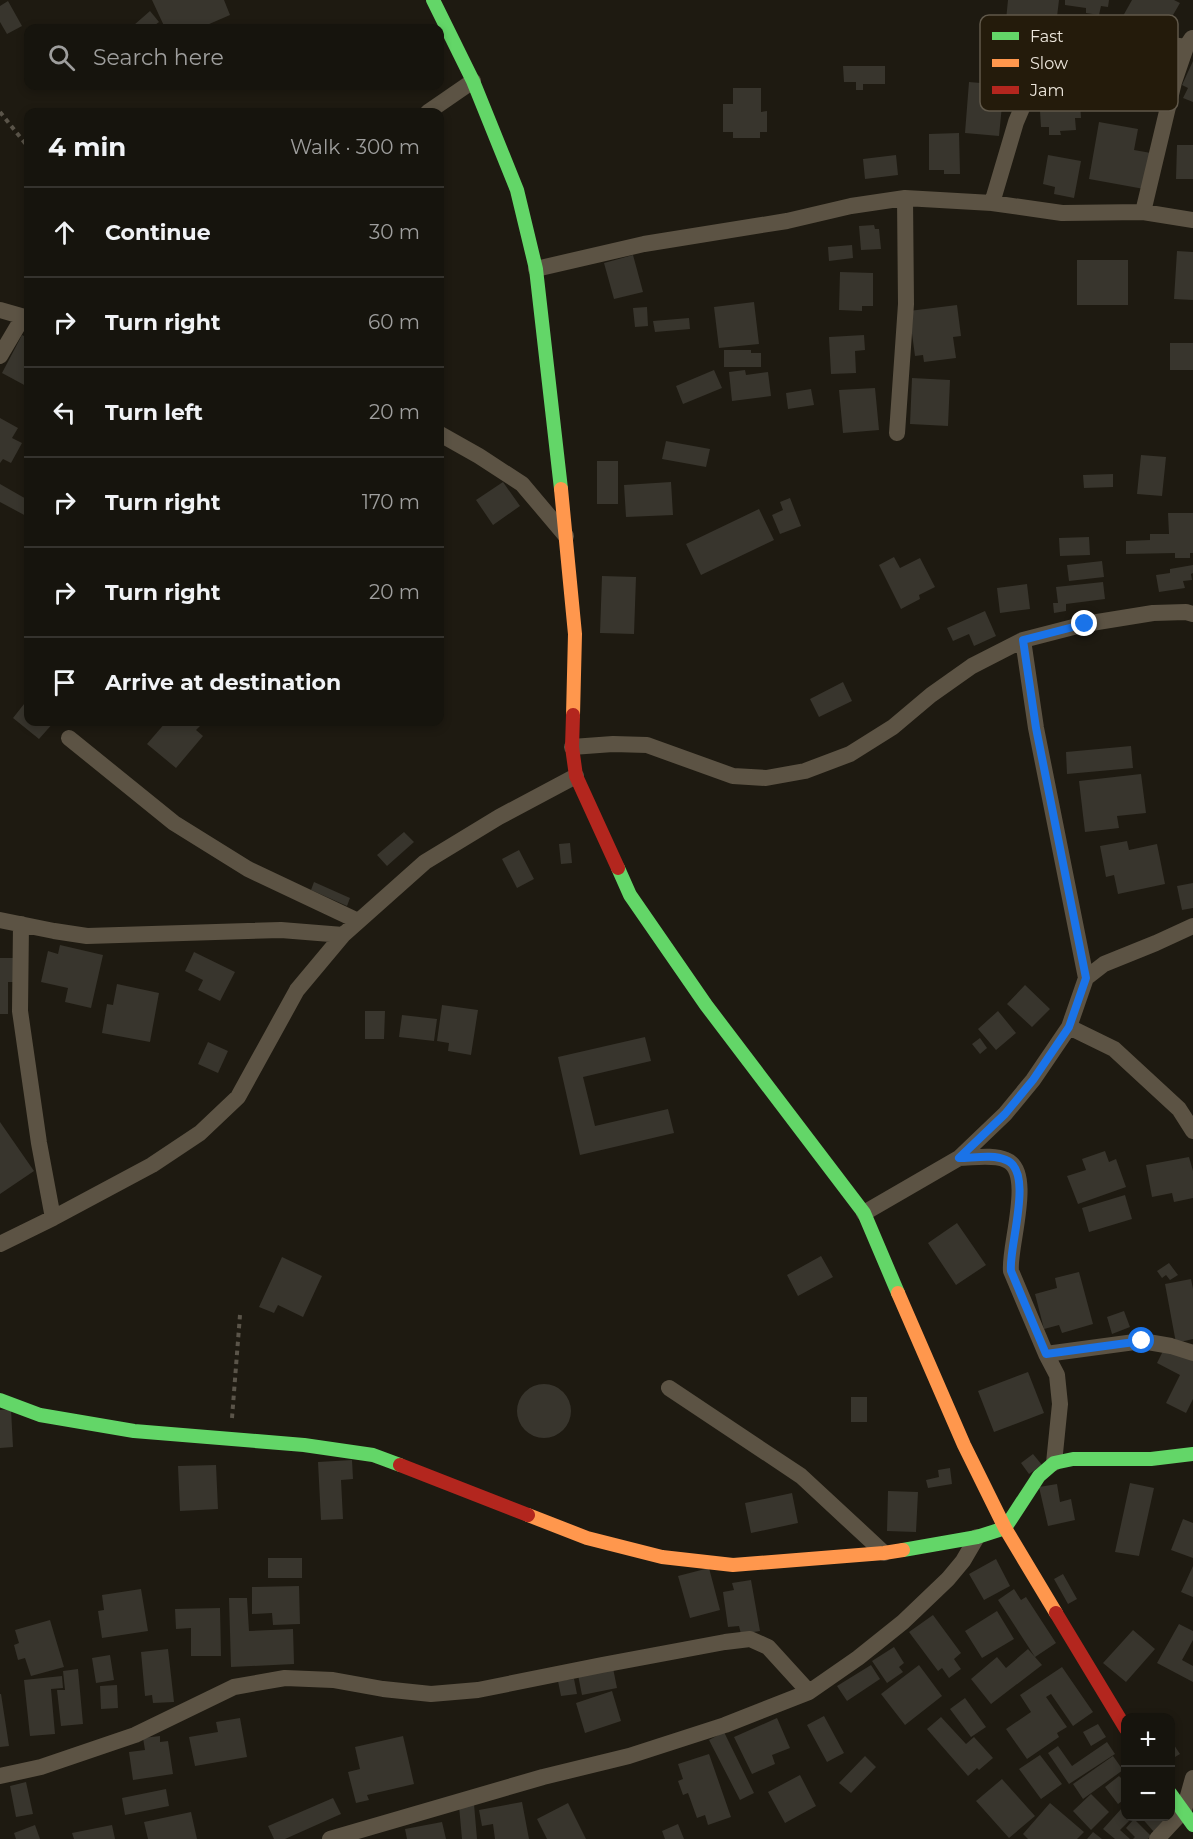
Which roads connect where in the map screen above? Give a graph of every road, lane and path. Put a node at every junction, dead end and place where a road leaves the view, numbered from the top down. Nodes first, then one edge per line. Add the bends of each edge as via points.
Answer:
1 (433, 0) edge
2 (1190, 42) edge
3 (1178, 72) edge
4 (473, 81) junction
5 (434, 108) edge
6 (1021, 111) edge
7 (1167, 111) edge
8 (0, 112) edge
9 (24, 142) edge
10 (905, 198) junction
11 (992, 203) junction
12 (1143, 212) junction
13 (1193, 220) edge
14 (536, 269) junction
15 (0, 310) edge
16 (24, 316) edge
17 (24, 320) edge
18 (0, 356) edge
19 (897, 433) dead end
20 (444, 436) edge
21 (566, 537) junction
22 (1193, 614) edge
23 (1023, 640) junction
24 (69, 738) dead end
25 (572, 747) junction
26 (576, 776) junction
27 (0, 920) edge
28 (358, 921) junction
29 (21, 924) junction
30 (1193, 926) edge
31 (343, 935) junction
32 (1086, 978) junction
33 (1069, 1027) junction
34 (1193, 1131) edge
35 (959, 1158) junction
36 (864, 1212) junction
37 (53, 1218) junction
38 (0, 1244) edge
39 (240, 1315) dead end
40 (1193, 1353) edge
41 (1046, 1354) junction
42 (669, 1389) dead end
43 (0, 1400) edge
44 (231, 1440) junction
45 (1193, 1454) edge
46 (1054, 1463) junction
47 (1005, 1528) junction
48 (977, 1537) junction
49 (884, 1553) junction
50 (808, 1692) junction
51 (1121, 1722) edge
52 (0, 1776) edge
53 (1193, 1778) edge
54 (1175, 1799) edge
55 (1184, 1810) junction
56 (1193, 1825) edge
57 (330, 1839) edge
58 (1157, 1839) edge

1 - 4 street
2 - 3 street
4 - 5 street
4 - 14 street via 517,190
6 - 11 street
7 - 12 street
8 - 9 path
10 - 11 street
10 - 14 street via 644,244
10 - 19 street via 906,304
11 - 12 street via 1062,213
12 - 13 street
14 - 21 street
15 - 16 street
17 - 18 street
20 - 21 street via 522,484
21 - 25 street via 575,634
22 - 23 street via 1153,613 1085,624
23 - 25 street via 972,666 893,727 849,754 805,771 766,778 733,776 646,745
23 - 32 street via 1036,728
24 - 28 street via 174,823 248,869
25 - 26 street
26 - 28 street via 424,862
26 - 36 street via 630,895 706,1005
27 - 29 street
28 - 31 street
29 - 31 street via 87,936 281,930
29 - 37 street via 20,1011
30 - 32 street via 1104,964
31 - 37 street via 297,990 238,1096 200,1133 162,1159
32 - 33 street
33 - 34 street via 1114,1049 1179,1109
33 - 35 street via 1005,1114
35 - 36 street
35 - 41 street via 996,1158 1008,1160 1015,1167 1020,1202 1011,1271
36 - 47 street via 964,1445
37 - 38 street
39 - 44 path
40 - 41 street via 1142,1341
41 - 46 street via 1059,1387
42 - 49 street via 801,1476
43 - 44 street via 40,1415 134,1431
44 - 49 street via 373,1455 586,1539 662,1557 733,1565
45 - 46 street via 1151,1460 1073,1459
46 - 47 street via 1039,1476
47 - 48 street
47 - 51 street
48 - 49 street
48 - 50 street via 948,1579 903,1622
50 - 52 street via 768,1647 750,1640 478,1690 431,1694 285,1677 234,1687 135,1735 40,1767
50 - 57 street via 725,1725 629,1756
53 - 55 street
54 - 55 street
55 - 56 street
55 - 58 street

